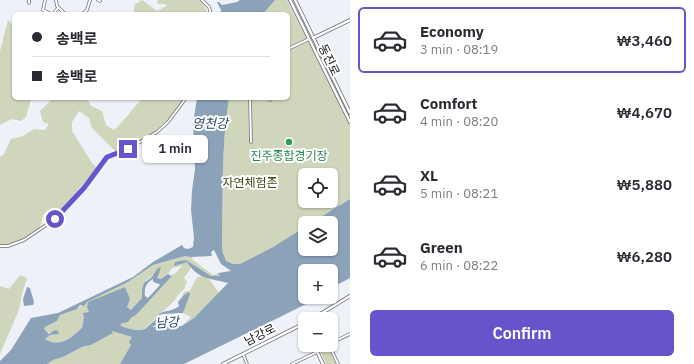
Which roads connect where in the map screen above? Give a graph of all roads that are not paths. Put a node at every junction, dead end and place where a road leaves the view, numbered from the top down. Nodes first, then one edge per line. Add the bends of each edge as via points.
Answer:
1 (45, 0) edge
2 (56, 0) edge
3 (90, 0) edge
4 (202, 0) edge
5 (290, 0) edge
6 (295, 1) edge
7 (58, 8) junction
8 (48, 12) edge
9 (54, 12) edge
10 (63, 12) edge
11 (84, 12) edge
12 (210, 12) edge
13 (350, 20) edge
14 (313, 38) junction
15 (309, 39) junction
16 (290, 48) edge
17 (184, 100) edge
18 (250, 100) edge
19 (350, 113) edge
20 (350, 122) edge
21 (251, 142) dead end
22 (0, 246) edge
23 (350, 296) edge
24 (325, 312) edge
25 (298, 326) edge
26 (350, 334) edge
27 (338, 340) edge
28 (317, 352) joint
29 (332, 352) edge
30 (243, 354) junction
31 (223, 364) edge
32 (247, 364) edge
33 (292, 364) edge
34 (323, 364) edge
35 (338, 364) edge

1 - 8 street via 43,10
2 - 7 street
3 - 11 street
4 - 12 street
5 - 15 street, 동진로
6 - 14 street, 동진로
7 - 9 street
7 - 10 street
13 - 14 street
14 - 15 street
14 - 19 street, 동진로
15 - 16 street
15 - 20 street, 동진로
17 - 22 street via 157,132 128,149 107,157 84,188 55,219 24,240
18 - 21 street
23 - 24 street
25 - 30 street, 남강로
26 - 27 street
28 - 33 street
28 - 34 street
29 - 35 street
30 - 31 street, 남강로
30 - 32 street

